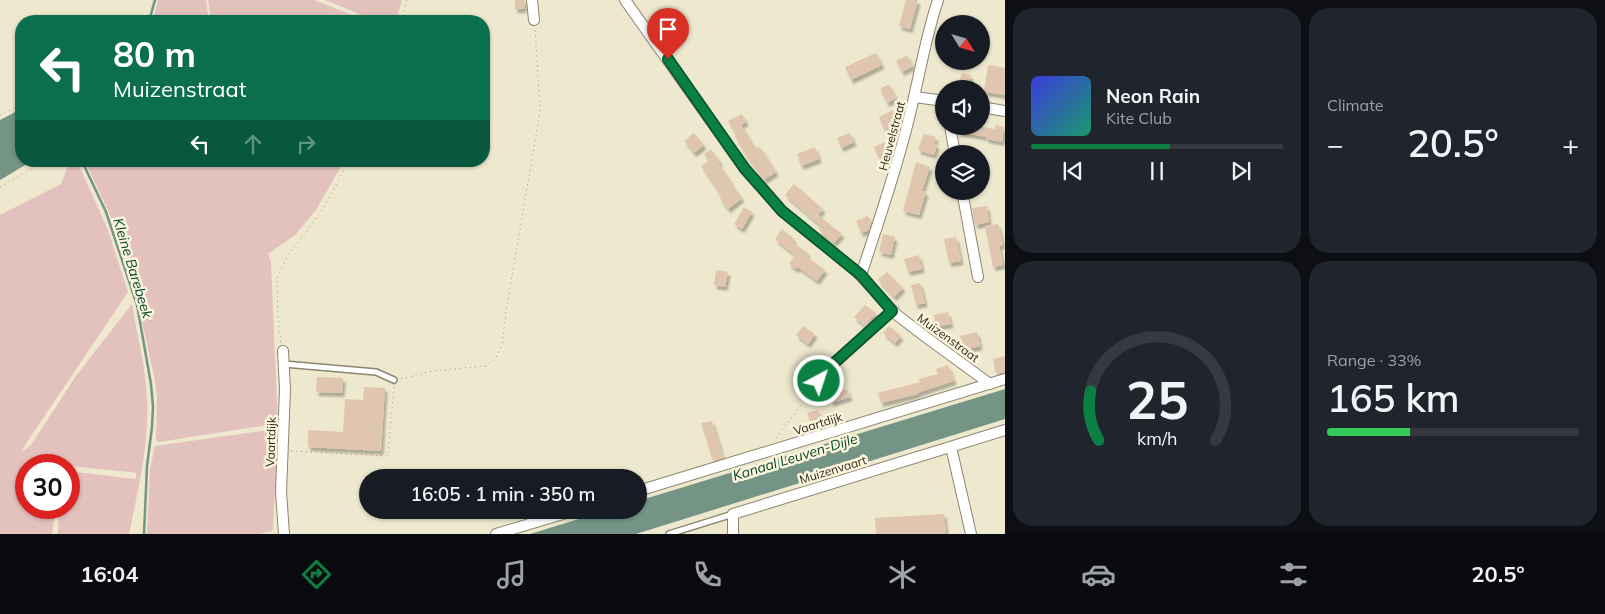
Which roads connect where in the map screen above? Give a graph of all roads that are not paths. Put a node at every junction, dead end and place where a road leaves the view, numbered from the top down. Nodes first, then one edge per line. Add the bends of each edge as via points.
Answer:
1 (532, 0) edge
2 (625, 0) edge
3 (938, 0) edge
4 (534, 20) road end
5 (915, 97) junction
6 (935, 100) edge
7 (990, 108) edge
8 (1005, 111) edge
9 (964, 200) edge
10 (861, 275) junction
11 (978, 277) dead end
12 (892, 311) junction
13 (283, 351) road end
14 (284, 364) junction
15 (1005, 379) edge
16 (394, 380) road end
17 (819, 381) road end
18 (990, 384) junction
19 (1005, 430) edge
20 (950, 447) junction
21 (647, 488) edge
22 (733, 514) junction
23 (546, 519) edge
24 (284, 534) edge
25 (496, 534) edge
26 (669, 534) edge
27 (733, 534) edge
28 (970, 534) edge

1 - 4 street
2 - 10 street, Muizenstraat via 745,169 782,211
3 - 5 street, Heuvelstraat
5 - 6 street
5 - 10 street, Heuvelstraat via 894,178
7 - 8 street
9 - 11 street
10 - 12 street, Muizenstraat
12 - 17 street via 833,364
12 - 18 street, Muizenstraat
13 - 14 street, Vaartdijk
14 - 16 lane via 376,372
14 - 24 street, Vaartdijk
15 - 18 street, Vaartdijk
18 - 21 street, Vaartdijk
19 - 20 street, Muizenvaart
20 - 22 street, Muizenvaart
20 - 28 street
22 - 26 lane, Muizenvaart
22 - 27 street
23 - 25 street

